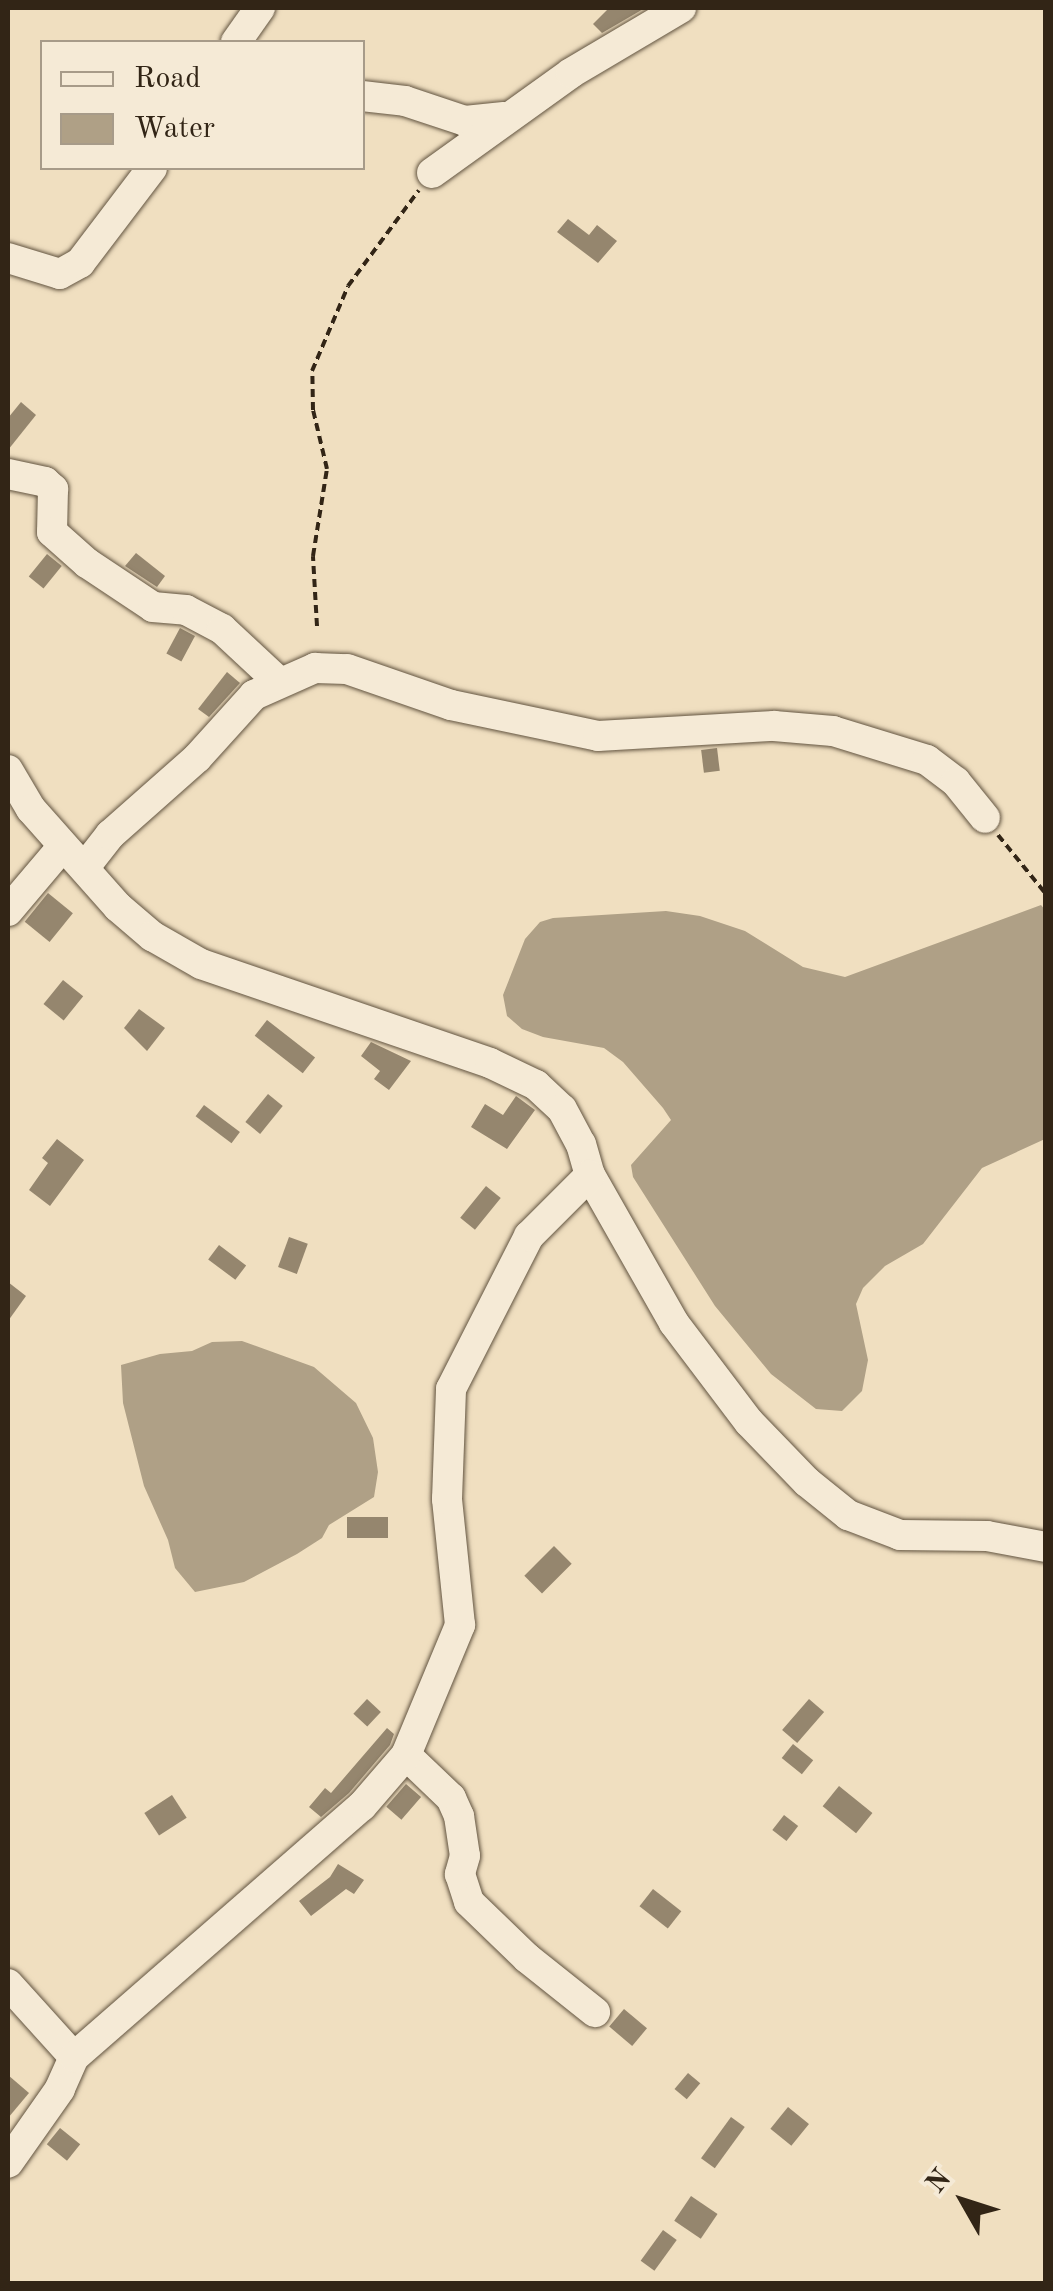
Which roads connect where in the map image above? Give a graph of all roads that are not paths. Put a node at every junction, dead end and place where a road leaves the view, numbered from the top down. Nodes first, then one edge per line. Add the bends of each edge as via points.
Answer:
1 (260, 8) edge
2 (681, 8) edge
3 (237, 40) edge
4 (365, 96) edge
5 (508, 117) junction
6 (150, 170) edge
7 (432, 173) road end
8 (8, 258) edge
9 (8, 474) edge
10 (278, 681) junction
11 (8, 770) edge
12 (985, 818) road end
13 (74, 856) junction
14 (8, 911) edge
15 (590, 1175) junction
16 (1046, 1546) edge
17 (406, 1755) junction
18 (8, 1984) edge
19 (594, 2012) dead end
20 (74, 2057) junction
21 (8, 2163) edge

1 - 3 street
2 - 5 street
4 - 5 street via 465,121
5 - 7 street
6 - 8 street via 80,263 60,274
9 - 10 street via 53,488 52,532 87,564 153,606 186,610 222,629
10 - 12 street via 315,668 347,669 451,705 598,736 774,726 834,731 927,760
10 - 13 street via 254,695 197,758 110,835
11 - 13 street via 31,809
13 - 14 street
13 - 15 street via 118,907 200,964 536,1084 562,1109
15 - 16 street via 674,1323 749,1422 807,1482 848,1515 900,1535 987,1536
15 - 17 street via 529,1236 451,1389 447,1499 460,1625
17 - 19 street via 451,1798 459,1816 465,1856 460,1874 469,1902
17 - 20 street via 362,1806
18 - 20 street
20 - 21 street via 60,2089

